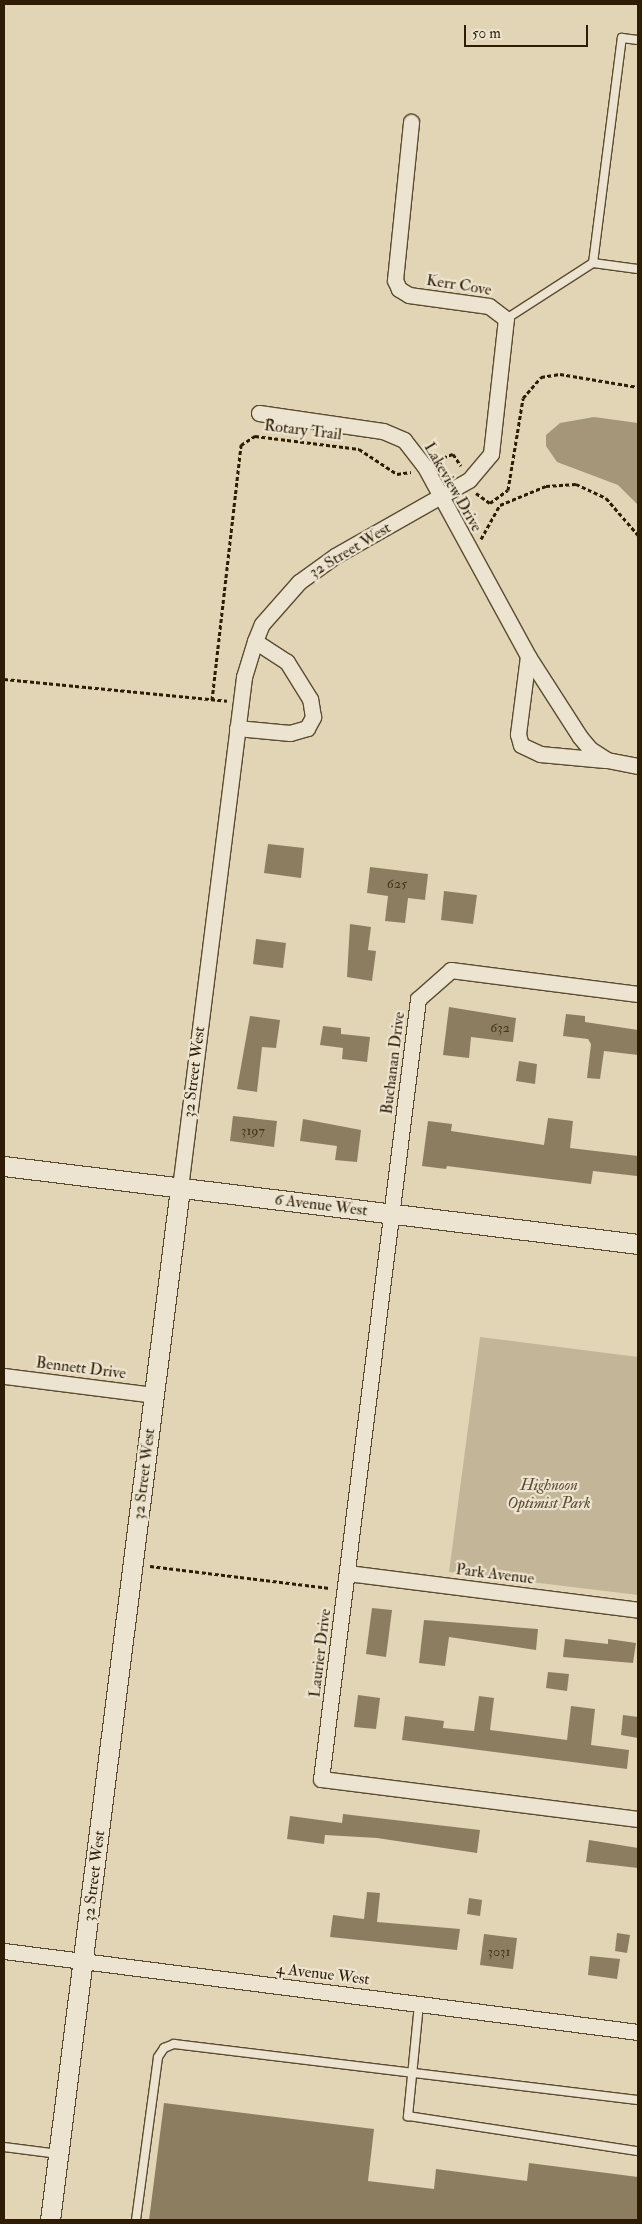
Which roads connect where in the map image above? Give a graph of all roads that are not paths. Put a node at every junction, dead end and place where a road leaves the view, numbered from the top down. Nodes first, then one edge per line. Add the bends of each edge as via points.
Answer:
1 (638, 40) edge
2 (411, 122) dead end
3 (593, 262) junction
4 (638, 269) edge
5 (506, 319) junction
6 (259, 413) dead end
7 (440, 496) junction
8 (255, 640) junction
9 (528, 656) junction
10 (238, 728) junction
11 (607, 760) junction
12 (638, 766) edge
13 (638, 994) edge
14 (4, 1166) edge
15 (180, 1188) junction
16 (393, 1214) junction
17 (638, 1244) edge
18 (4, 1376) edge
19 (154, 1395) junction
20 (347, 1573) junction
21 (638, 1610) edge
22 (638, 1819) edge
23 (4, 1951) edge
24 (83, 1961) junction
25 (419, 2004) junction
26 (638, 2032) edge
27 (410, 2075) junction
28 (638, 2100) edge
29 (4, 2147) edge
30 (638, 2151) edge
31 (59, 2154) junction
32 (50, 2220) edge
33 (136, 2220) edge

1 - 3 lane via 622,38
2 - 5 street, Kerr Cove via 395,280 399,289 410,295 489,306
3 - 4 lane
3 - 5 lane
5 - 7 street via 491,454 469,480
6 - 7 street, Lakeview Drive via 388,433 404,440 425,467
7 - 8 street, 32 Street West via 298,582 262,624
7 - 9 street, Lakeview Drive
8 - 10 street, 32 Street West via 244,677
8 - 10 street via 287,662 310,699 312,717 307,728 290,732
9 - 11 street, Lakeview Drive via 590,749
9 - 11 street, Lakeview Drive via 518,734 521,744 540,754
10 - 15 street, 32 Street West
11 - 12 street, Lakeview Drive
13 - 16 street, Buchanan Drive via 451,970 418,999
14 - 15 street, 6 Avenue West
15 - 16 street, 6 Avenue West
15 - 19 street, 32 Street West
16 - 17 street, 6 Avenue West
16 - 20 street, Laurier Drive
18 - 19 street, Bennett Drive
19 - 24 street, 32 Street West
20 - 21 street, Park Avenue
20 - 22 street, Laurier Drive via 321,1779
23 - 24 street, 4 Avenue West
24 - 25 street, 4 Avenue West
24 - 31 street, 32 Street West
25 - 26 street, 4 Avenue West
25 - 27 lane
27 - 28 lane
27 - 30 lane via 406,2108 408,2116 414,2120
27 - 33 lane via 174,2044 164,2048 158,2057
29 - 31 lane
31 - 32 street, 32 Street West

